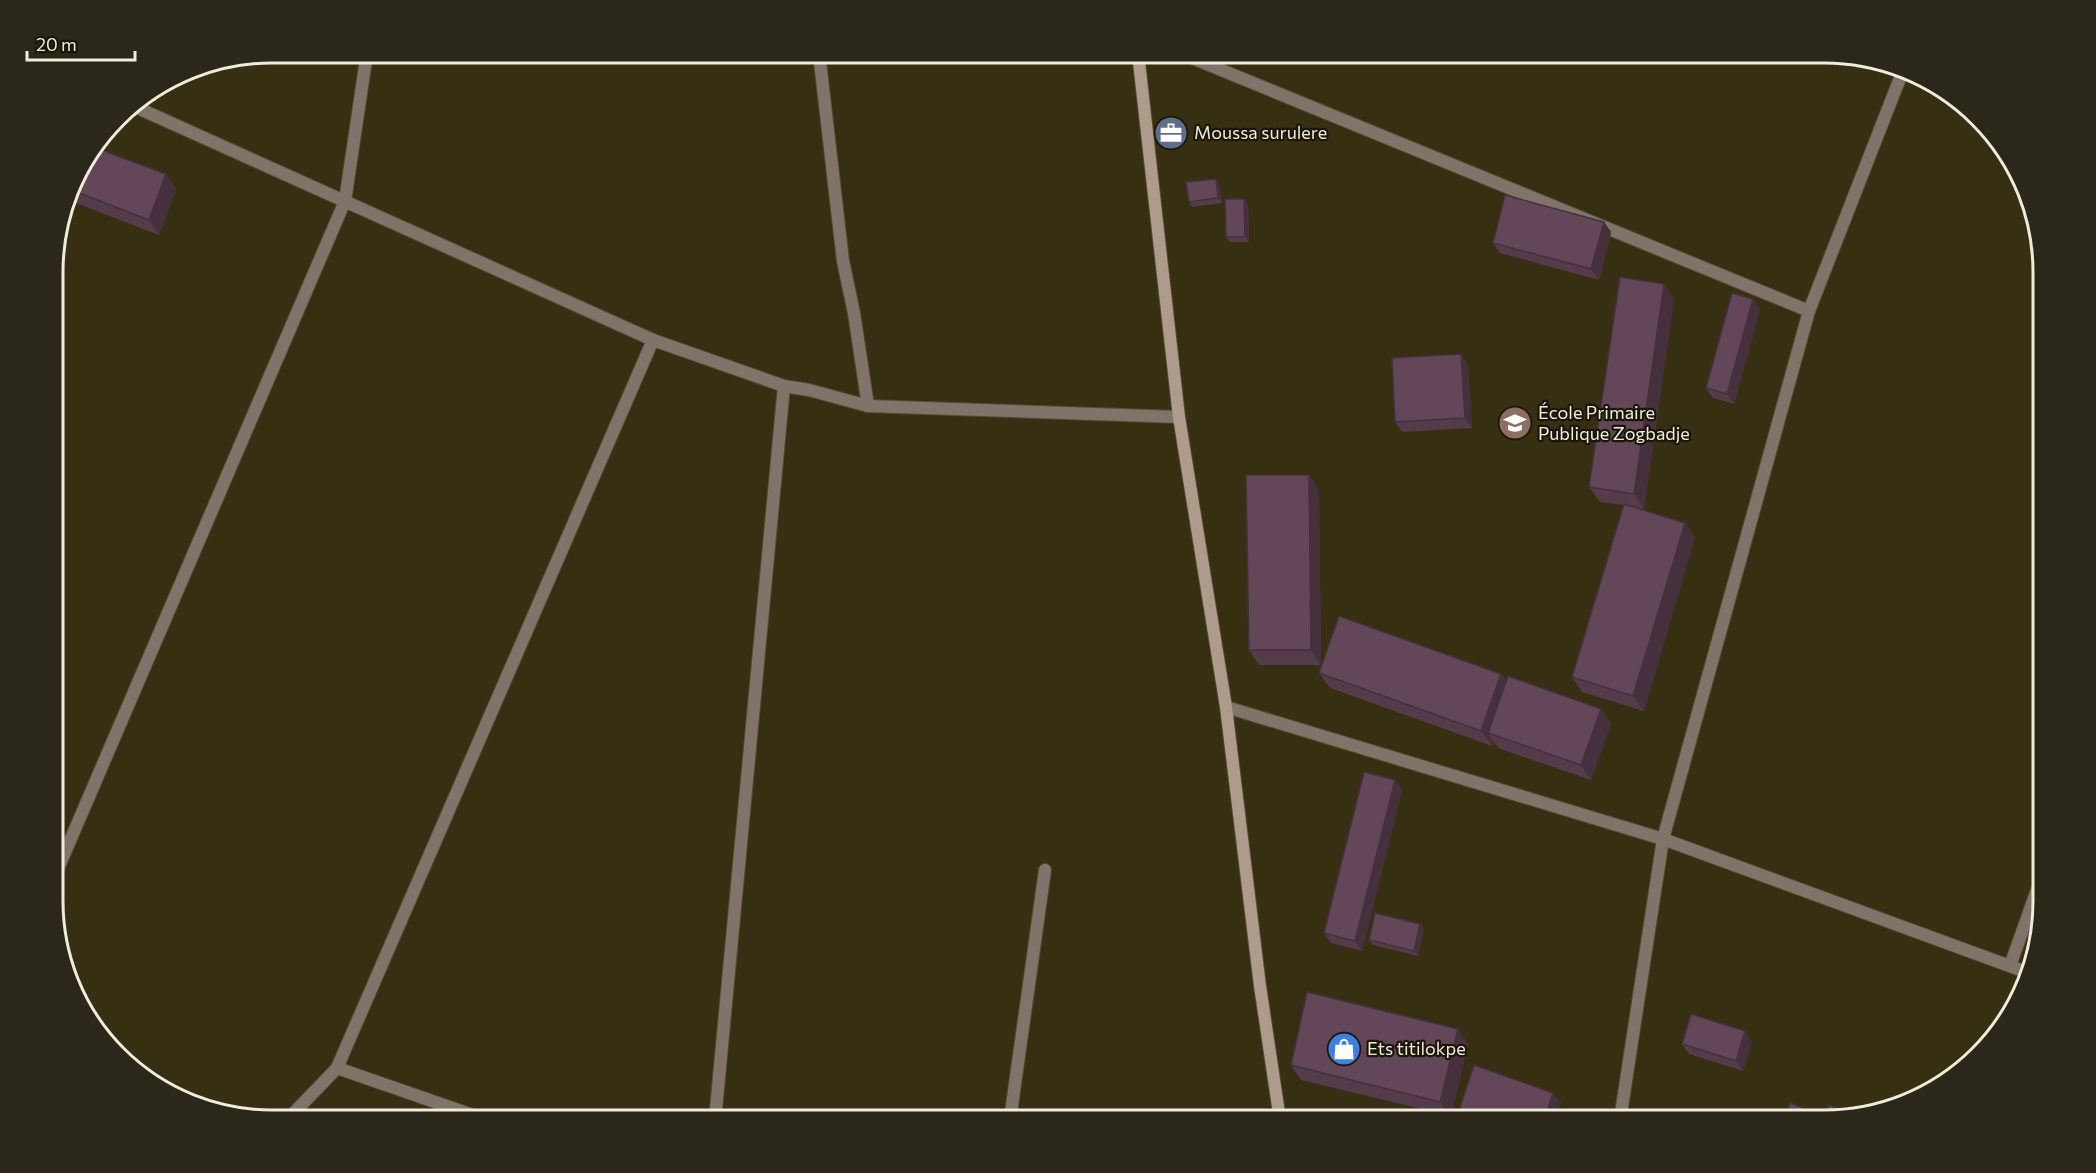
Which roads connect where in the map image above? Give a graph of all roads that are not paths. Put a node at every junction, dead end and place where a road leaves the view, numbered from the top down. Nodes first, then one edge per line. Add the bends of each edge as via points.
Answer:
1 (365, 63) edge
2 (820, 63) edge
3 (1139, 63) edge
4 (1207, 63) edge
5 (1900, 78) edge
6 (141, 110) edge
7 (345, 201) junction
8 (1809, 311) junction
9 (653, 340) junction
10 (784, 386) junction
11 (868, 406) junction
12 (1179, 417) junction
13 (1226, 707) junction
14 (1663, 839) junction
15 (63, 857) edge
16 (1045, 870) dead end
17 (2033, 901) edge
18 (2010, 966) junction
19 (2021, 970) edge
20 (337, 1068) junction
21 (297, 1110) edge
22 (458, 1110) edge
23 (716, 1110) edge
24 (1011, 1110) edge
25 (1279, 1110) edge
26 (1622, 1110) edge

1 - 7 street
2 - 11 street via 843,261
3 - 12 street
4 - 8 street
5 - 8 street
6 - 7 street
7 - 9 street
7 - 15 street
8 - 14 street
9 - 10 street
9 - 20 street
10 - 11 street
10 - 23 street
11 - 12 street
12 - 13 street
13 - 14 street
13 - 25 street
14 - 18 street
14 - 26 street
16 - 24 street
17 - 18 street
18 - 19 street
20 - 21 street
20 - 22 street

